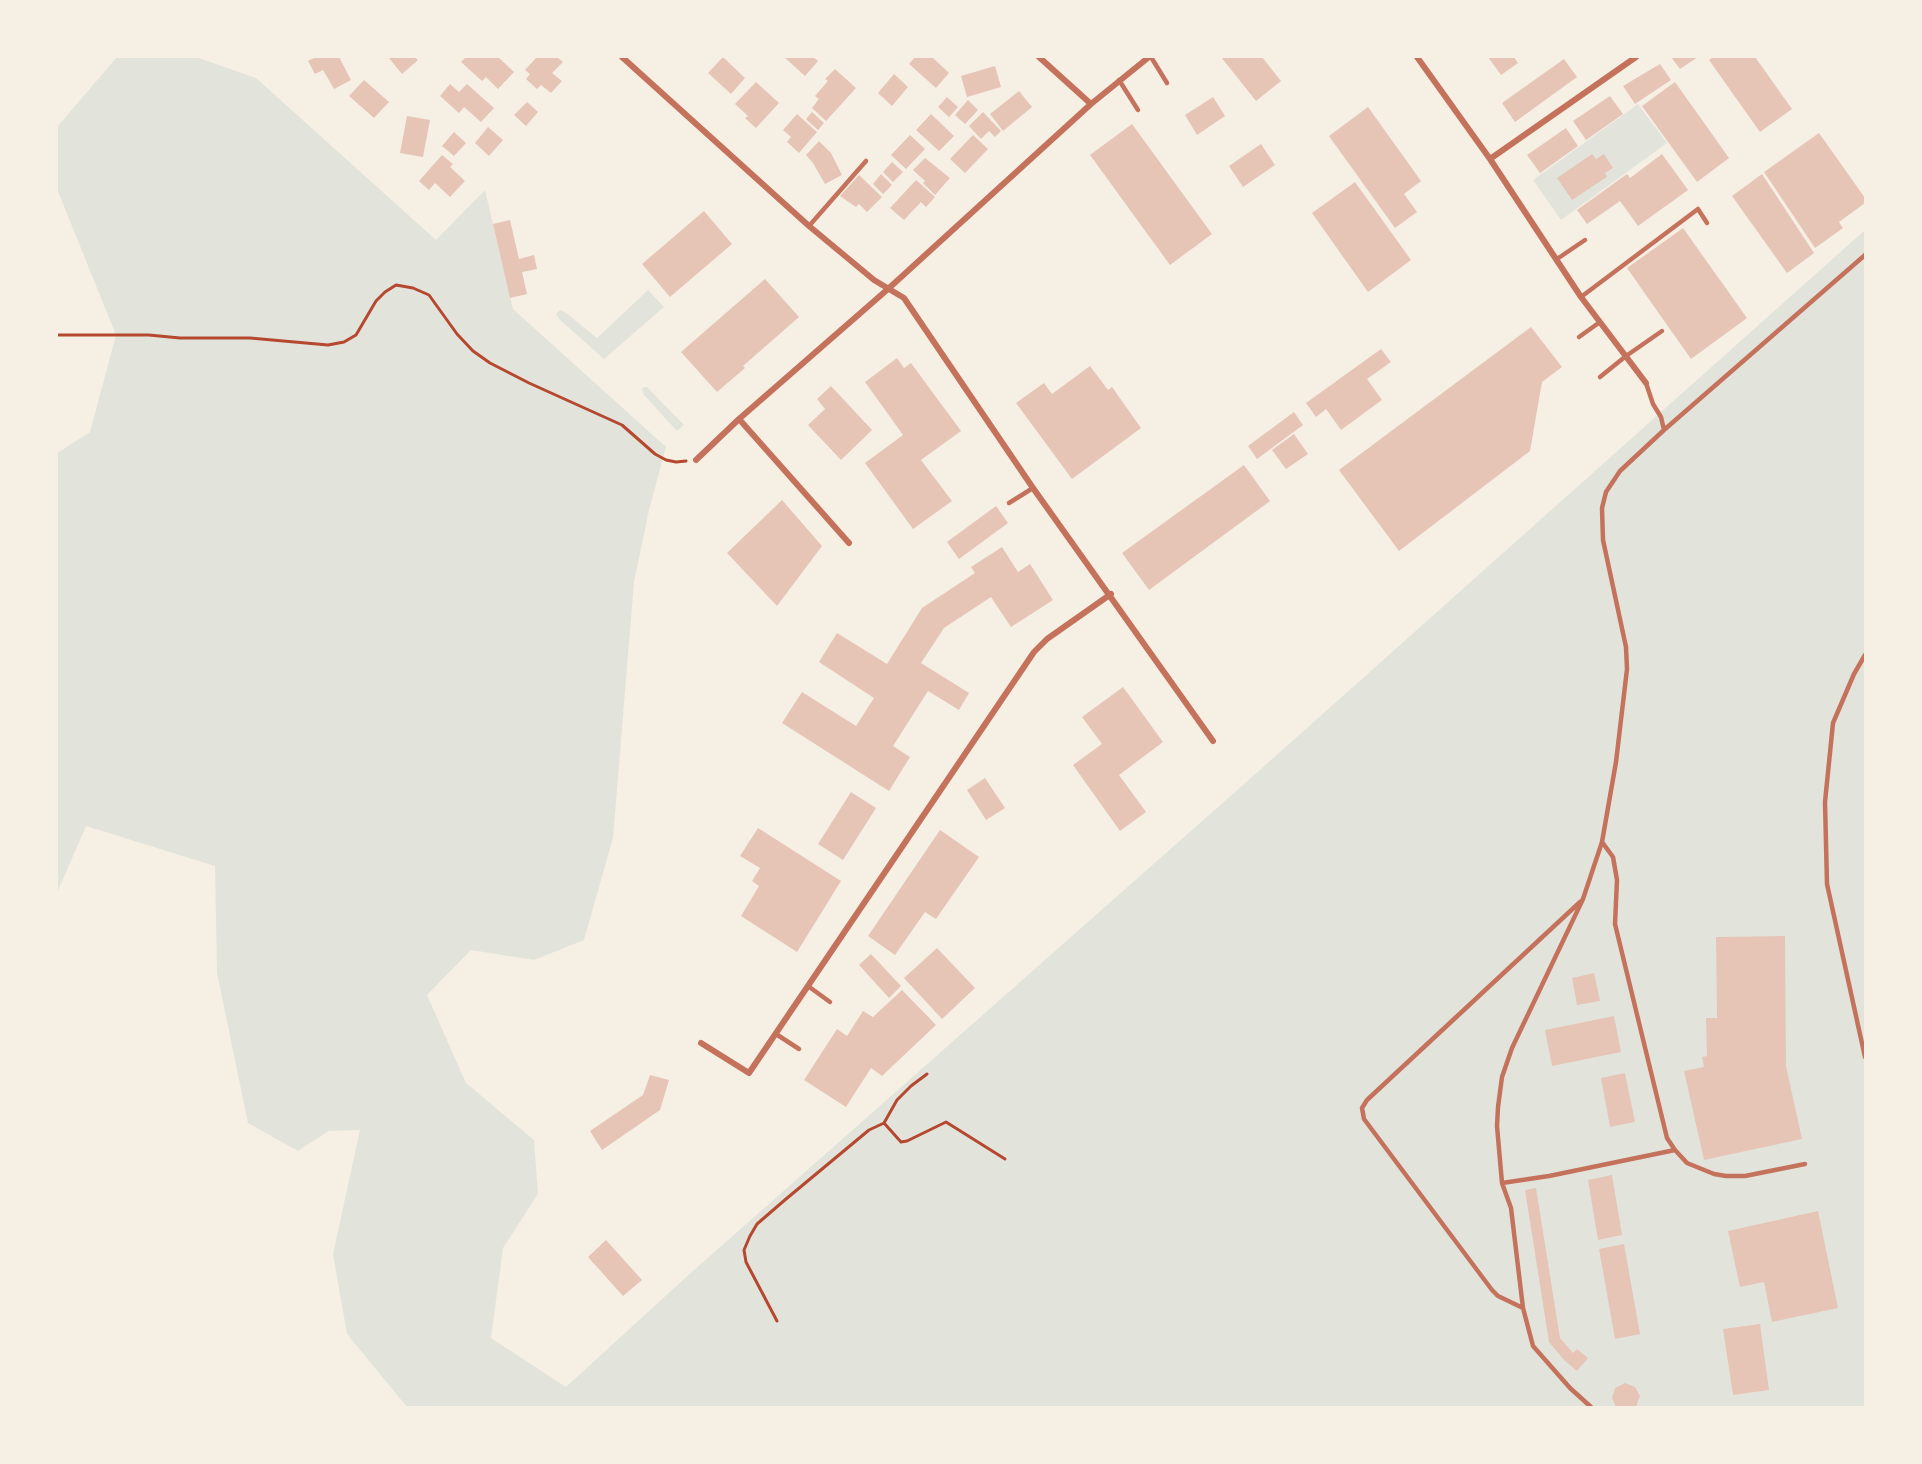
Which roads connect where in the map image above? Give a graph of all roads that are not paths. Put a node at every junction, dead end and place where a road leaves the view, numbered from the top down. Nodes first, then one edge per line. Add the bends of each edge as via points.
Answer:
1 (622, 57) edge
2 (1039, 57) edge
3 (1150, 57) edge
4 (1417, 57) edge
5 (1636, 57) edge
6 (1119, 80) junction
7 (1167, 83) dead end
8 (1091, 104) junction
9 (1138, 110) dead end
10 (1490, 159) junction
11 (866, 161) dead end
12 (1707, 224) dead end
13 (809, 226) junction
14 (1585, 240) dead end
15 (1865, 255) edge
16 (1557, 259) junction
17 (888, 289) junction
18 (1581, 297) junction
19 (1600, 322) junction
20 (1662, 331) dead end
21 (1579, 337) dead end
22 (1626, 356) junction
23 (1600, 377) dead end
24 (1646, 383) joint
25 (739, 419) junction
26 (1664, 430) junction
27 (696, 460) road end
28 (1034, 488) junction
29 (1009, 503) dead end
30 (849, 543) dead end
31 (1111, 594) junction
32 (1865, 656) edge
33 (1213, 741) dead end
34 (1602, 842) junction
35 (1583, 899) junction
36 (808, 986) junction
37 (830, 1002) dead end
38 (776, 1034) junction
39 (701, 1042) dead end
40 (799, 1049) dead end
41 (1865, 1057) edge
42 (1675, 1150) junction
43 (1805, 1164) dead end
44 (1502, 1183) junction
45 (1523, 1308) junction
46 (1591, 1407) edge

1 - 13 street
2 - 8 street
3 - 6 street
3 - 7 lane
4 - 10 street
5 - 10 street
6 - 8 street
6 - 9 lane
8 - 17 street
10 - 16 street
11 - 13 lane
12 - 18 lane via 1698,209
13 - 17 street
14 - 16 lane
15 - 26 lane
16 - 18 street
17 - 25 street
17 - 28 street via 904,298
18 - 19 street
19 - 21 lane
19 - 22 street
20 - 22 lane
22 - 23 lane
22 - 24 street
24 - 26 lane
25 - 27 street
25 - 30 street
26 - 34 lane via 1620,471 1606,492 1602,508 1603,540 1626,647 1627,669
28 - 29 lane
28 - 31 street
31 - 33 street
31 - 36 street via 1034,652
32 - 41 lane via 1833,723 1825,802 1827,884
34 - 35 lane
34 - 42 lane via 1613,856 1617,880 1615,924 1667,1138
35 - 44 lane via 1528,1011 1502,1077 1497,1126
35 - 45 lane via 1362,1107 1364,1119 1492,1290
36 - 37 lane
36 - 38 street
38 - 39 street via 749,1073
38 - 40 lane
42 - 43 lane via 1687,1162 1726,1176
42 - 44 lane
44 - 45 lane via 1511,1208
45 - 46 lane via 1533,1346

